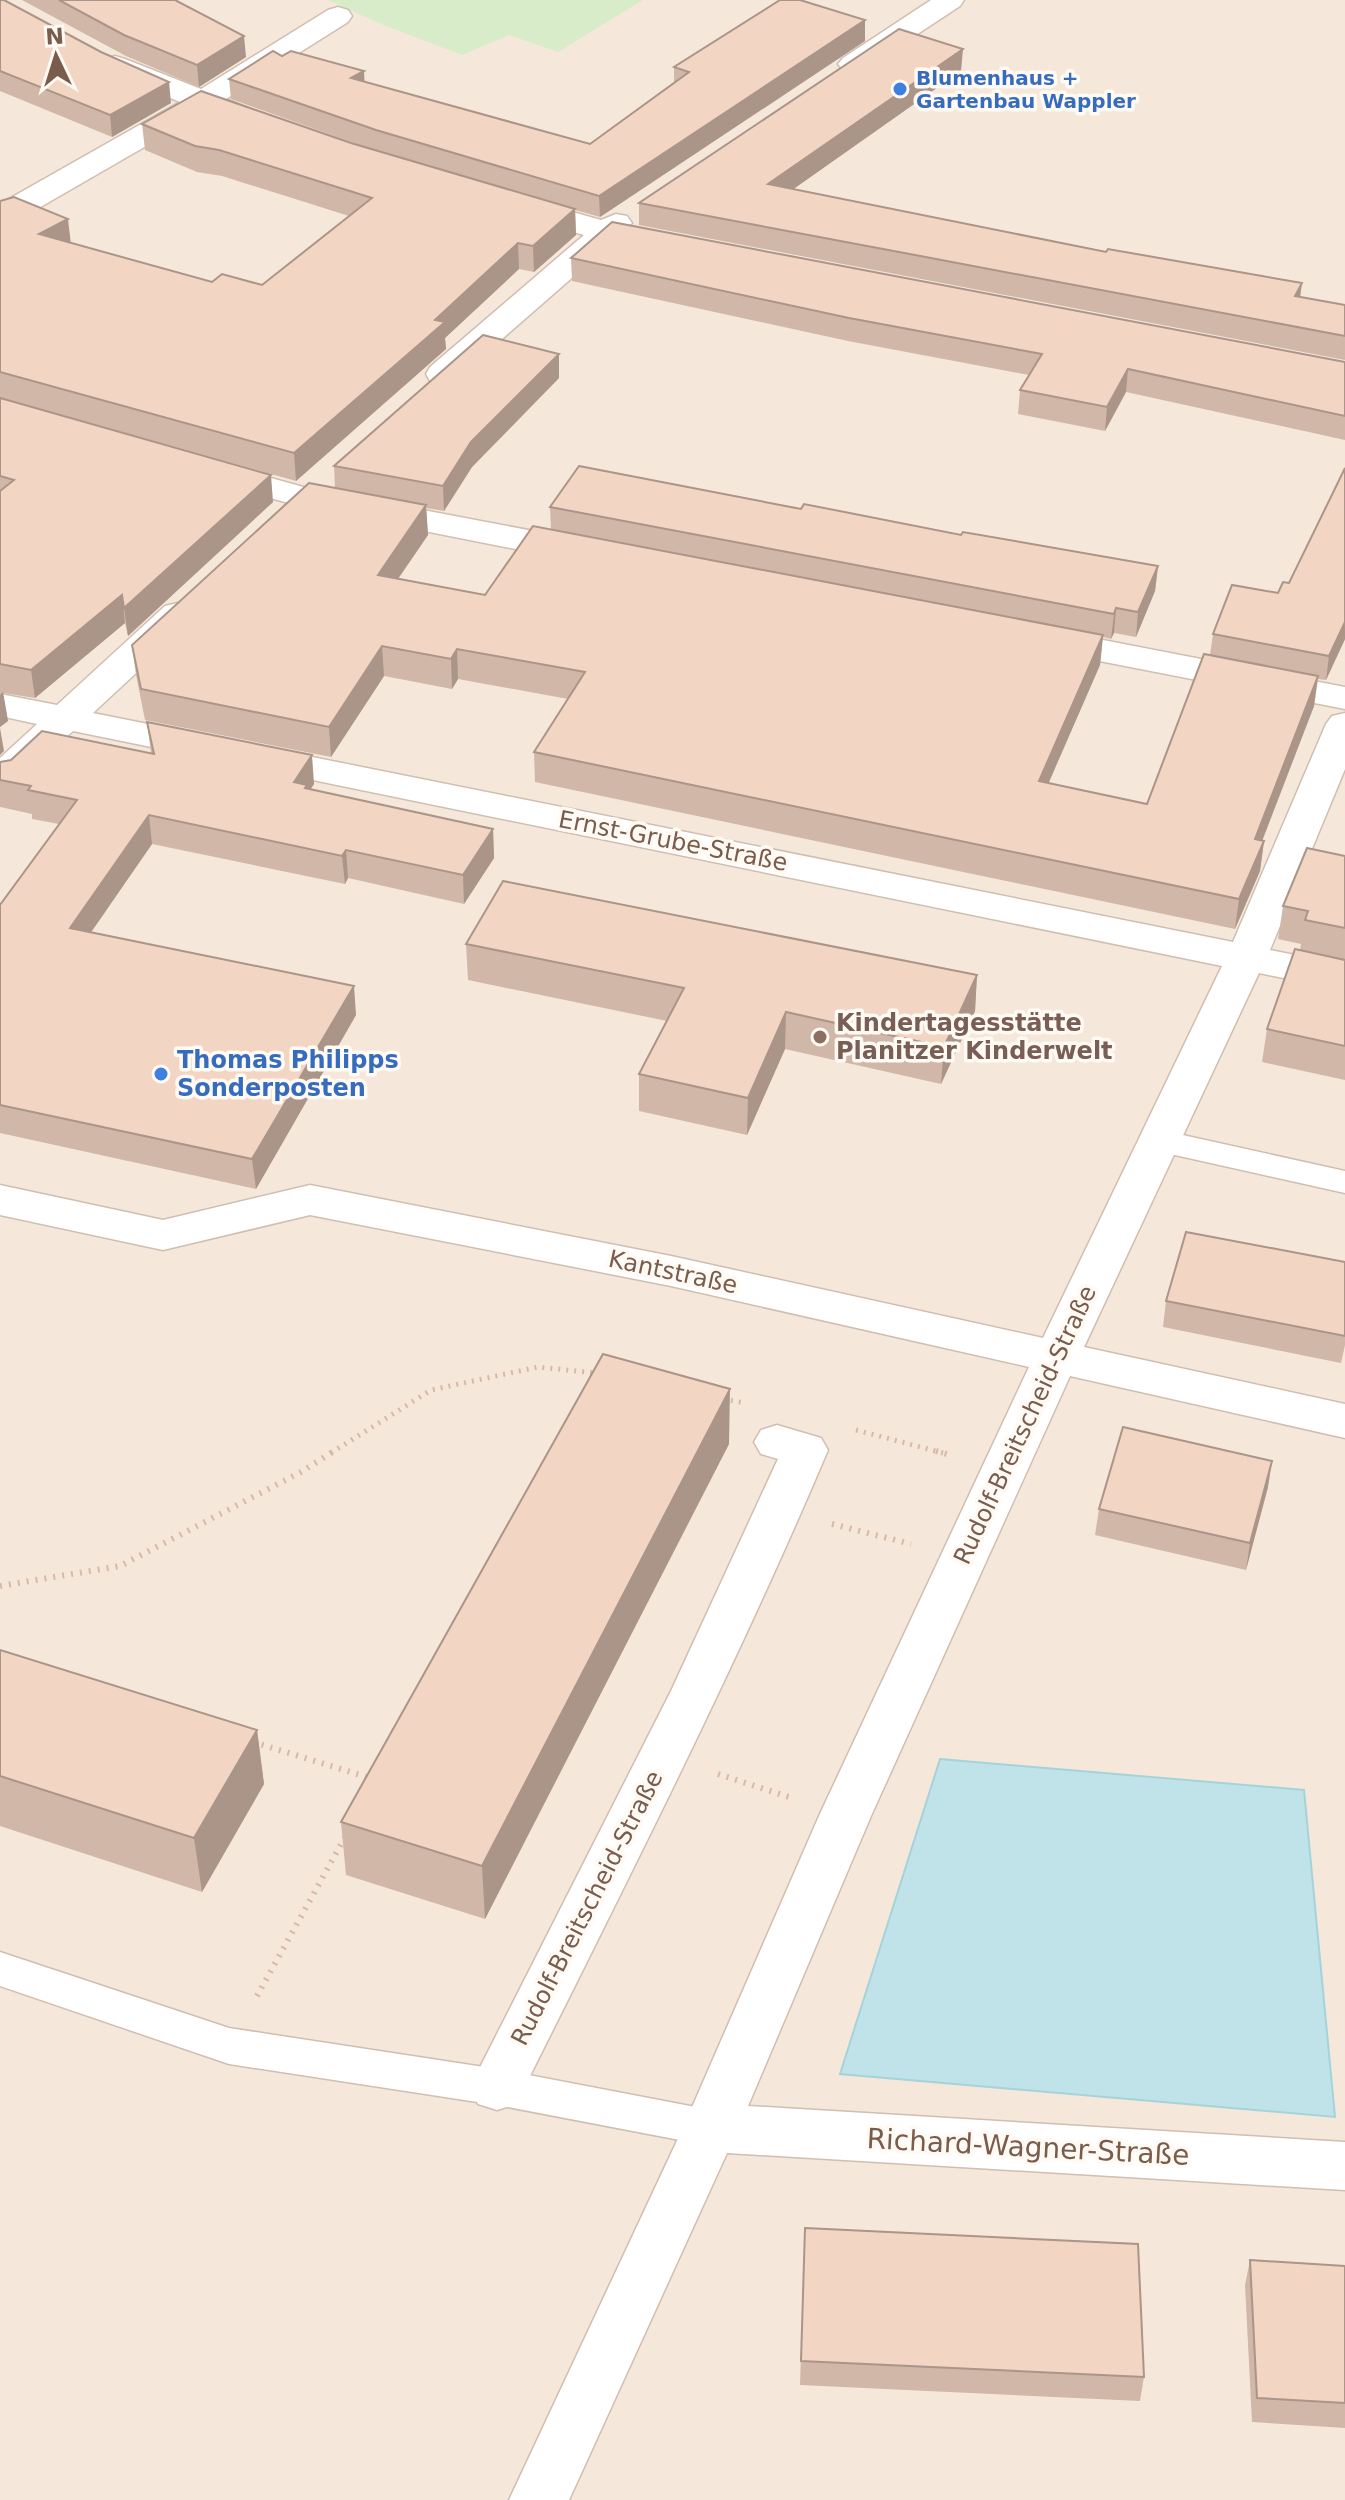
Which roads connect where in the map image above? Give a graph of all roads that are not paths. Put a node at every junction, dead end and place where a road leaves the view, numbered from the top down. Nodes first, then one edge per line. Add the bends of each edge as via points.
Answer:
1 (950, 0) edge
2 (338, 16) dead end
3 (89, 51) edge
4 (824, 84) edge
5 (201, 102) junction
6 (275, 129) edge
7 (484, 196) edge
8 (643, 205) edge
9 (0, 217) edge
10 (604, 231) junction
11 (696, 249) edge
12 (419, 395) edge
13 (182, 463) edge
14 (338, 467) edge
15 (292, 508) junction
16 (614, 557) edge
17 (202, 592) edge
18 (1003, 632) edge
19 (1345, 698) edge
20 (0, 705) edge
21 (66, 719) junction
22 (1345, 724) edge
23 (0, 778) edge
24 (1247, 956) junction
25 (1345, 978) edge
26 (1160, 1141) junction
27 (1345, 1182) edge
28 (0, 1200) edge
29 (1056, 1356) junction
30 (1345, 1421) edge
31 (777, 1442) dead end
32 (0, 1969) edge
33 (497, 2087) junction
34 (711, 2128) junction
35 (1345, 2166) edge
36 (539, 2500) edge

1 - 4 street
2 - 5 street
3 - 5 street
5 - 6 street
5 - 9 street
7 - 10 street
8 - 10 street
10 - 11 street
10 - 12 street
13 - 15 street
14 - 15 street
15 - 16 street
17 - 21 street
18 - 19 street
20 - 21 street, Ernst-Grube-Straße
21 - 23 street
21 - 24 street, Ernst-Grube-Straße
22 - 24 street, Rudolf-Breitscheid-Straße
24 - 25 street, Ernst-Grube-Straße
24 - 26 street, Rudolf-Breitscheid-Straße
26 - 27 lane
26 - 29 street, Rudolf-Breitscheid-Straße
28 - 29 street, Kantstraße via 163,1235 310,1200 671,1271
29 - 30 street, Kantstraße
29 - 34 street, Rudolf-Breitscheid-Straße via 845,1816
31 - 33 street, Rudolf-Breitscheid-Straße via 805,1450 779,1512
32 - 33 lane via 229,2046
33 - 34 lane
34 - 35 street, Richard-Wagner-Straße
34 - 36 street, Rudolf-Breitscheid-Straße

